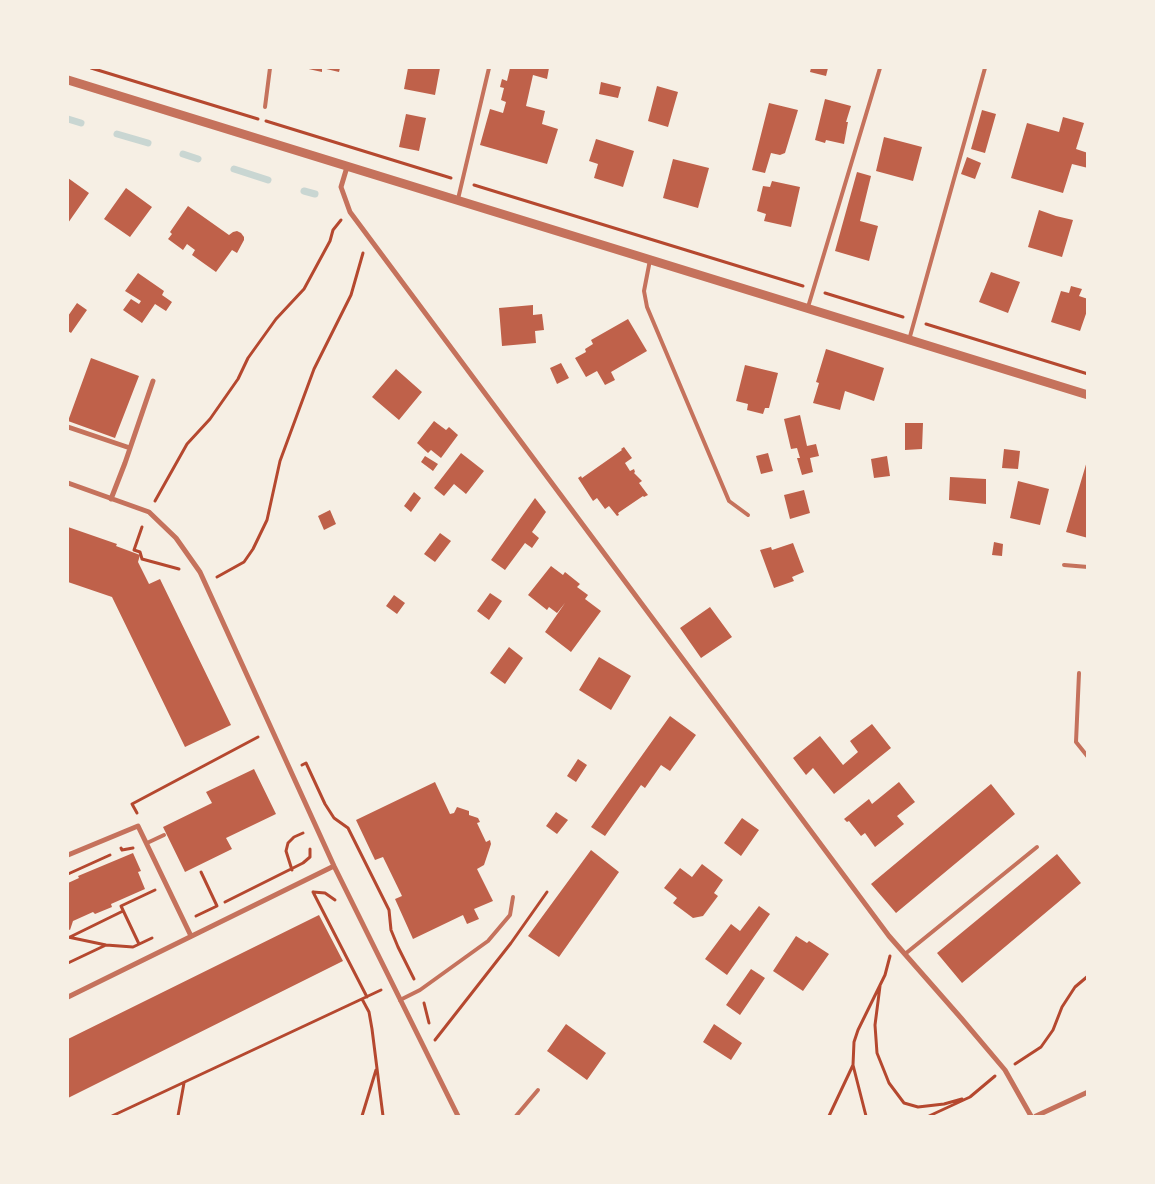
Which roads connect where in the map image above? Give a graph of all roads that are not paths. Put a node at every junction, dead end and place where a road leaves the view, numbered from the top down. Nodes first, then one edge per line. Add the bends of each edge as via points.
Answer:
1 (270, 68) edge
2 (489, 68) edge
3 (880, 68) edge
4 (985, 68) edge
5 (68, 80) edge
6 (265, 107) dead end
7 (347, 167) junction
8 (457, 201) junction
9 (650, 260) junction
10 (808, 309) junction
11 (909, 340) junction
12 (153, 381) dead end
13 (1088, 395) edge
14 (68, 427) edge
15 (130, 448) junction
16 (68, 483) edge
17 (111, 498) junction
18 (748, 515) dead end
19 (1064, 564) dead end
20 (1088, 567) edge
21 (1079, 673) dead end
22 (1088, 757) edge
23 (164, 834) dead end
24 (147, 843) junction
25 (1036, 847) dead end
26 (68, 855) edge
27 (334, 866) junction
28 (513, 896) dead end
29 (191, 936) junction
30 (905, 954) junction
31 (68, 997) edge
32 (400, 1000) junction
33 (538, 1090) dead end
34 (1088, 1092) edge
35 (458, 1116) edge
36 (516, 1116) edge
37 (1031, 1116) edge
38 (1036, 1116) edge

1 - 6 lane
2 - 8 lane
3 - 10 lane
4 - 11 lane
5 - 7 street
7 - 8 street
7 - 30 street via 341,187 350,212 888,936
8 - 9 street
9 - 10 street
9 - 18 lane via 644,291 647,308 729,501
10 - 11 street
11 - 13 street
12 - 15 street
14 - 15 street
15 - 17 street
16 - 17 street
17 - 27 street via 149,512 176,538 200,572
19 - 20 lane
21 - 22 lane via 1076,742
23 - 24 lane
24 - 26 street via 138,826
24 - 29 street
25 - 30 lane
27 - 29 street
27 - 32 street
28 - 32 lane via 510,915 488,941 420,990
29 - 31 street
30 - 37 street via 1005,1070
32 - 35 street
33 - 36 lane
34 - 38 street

